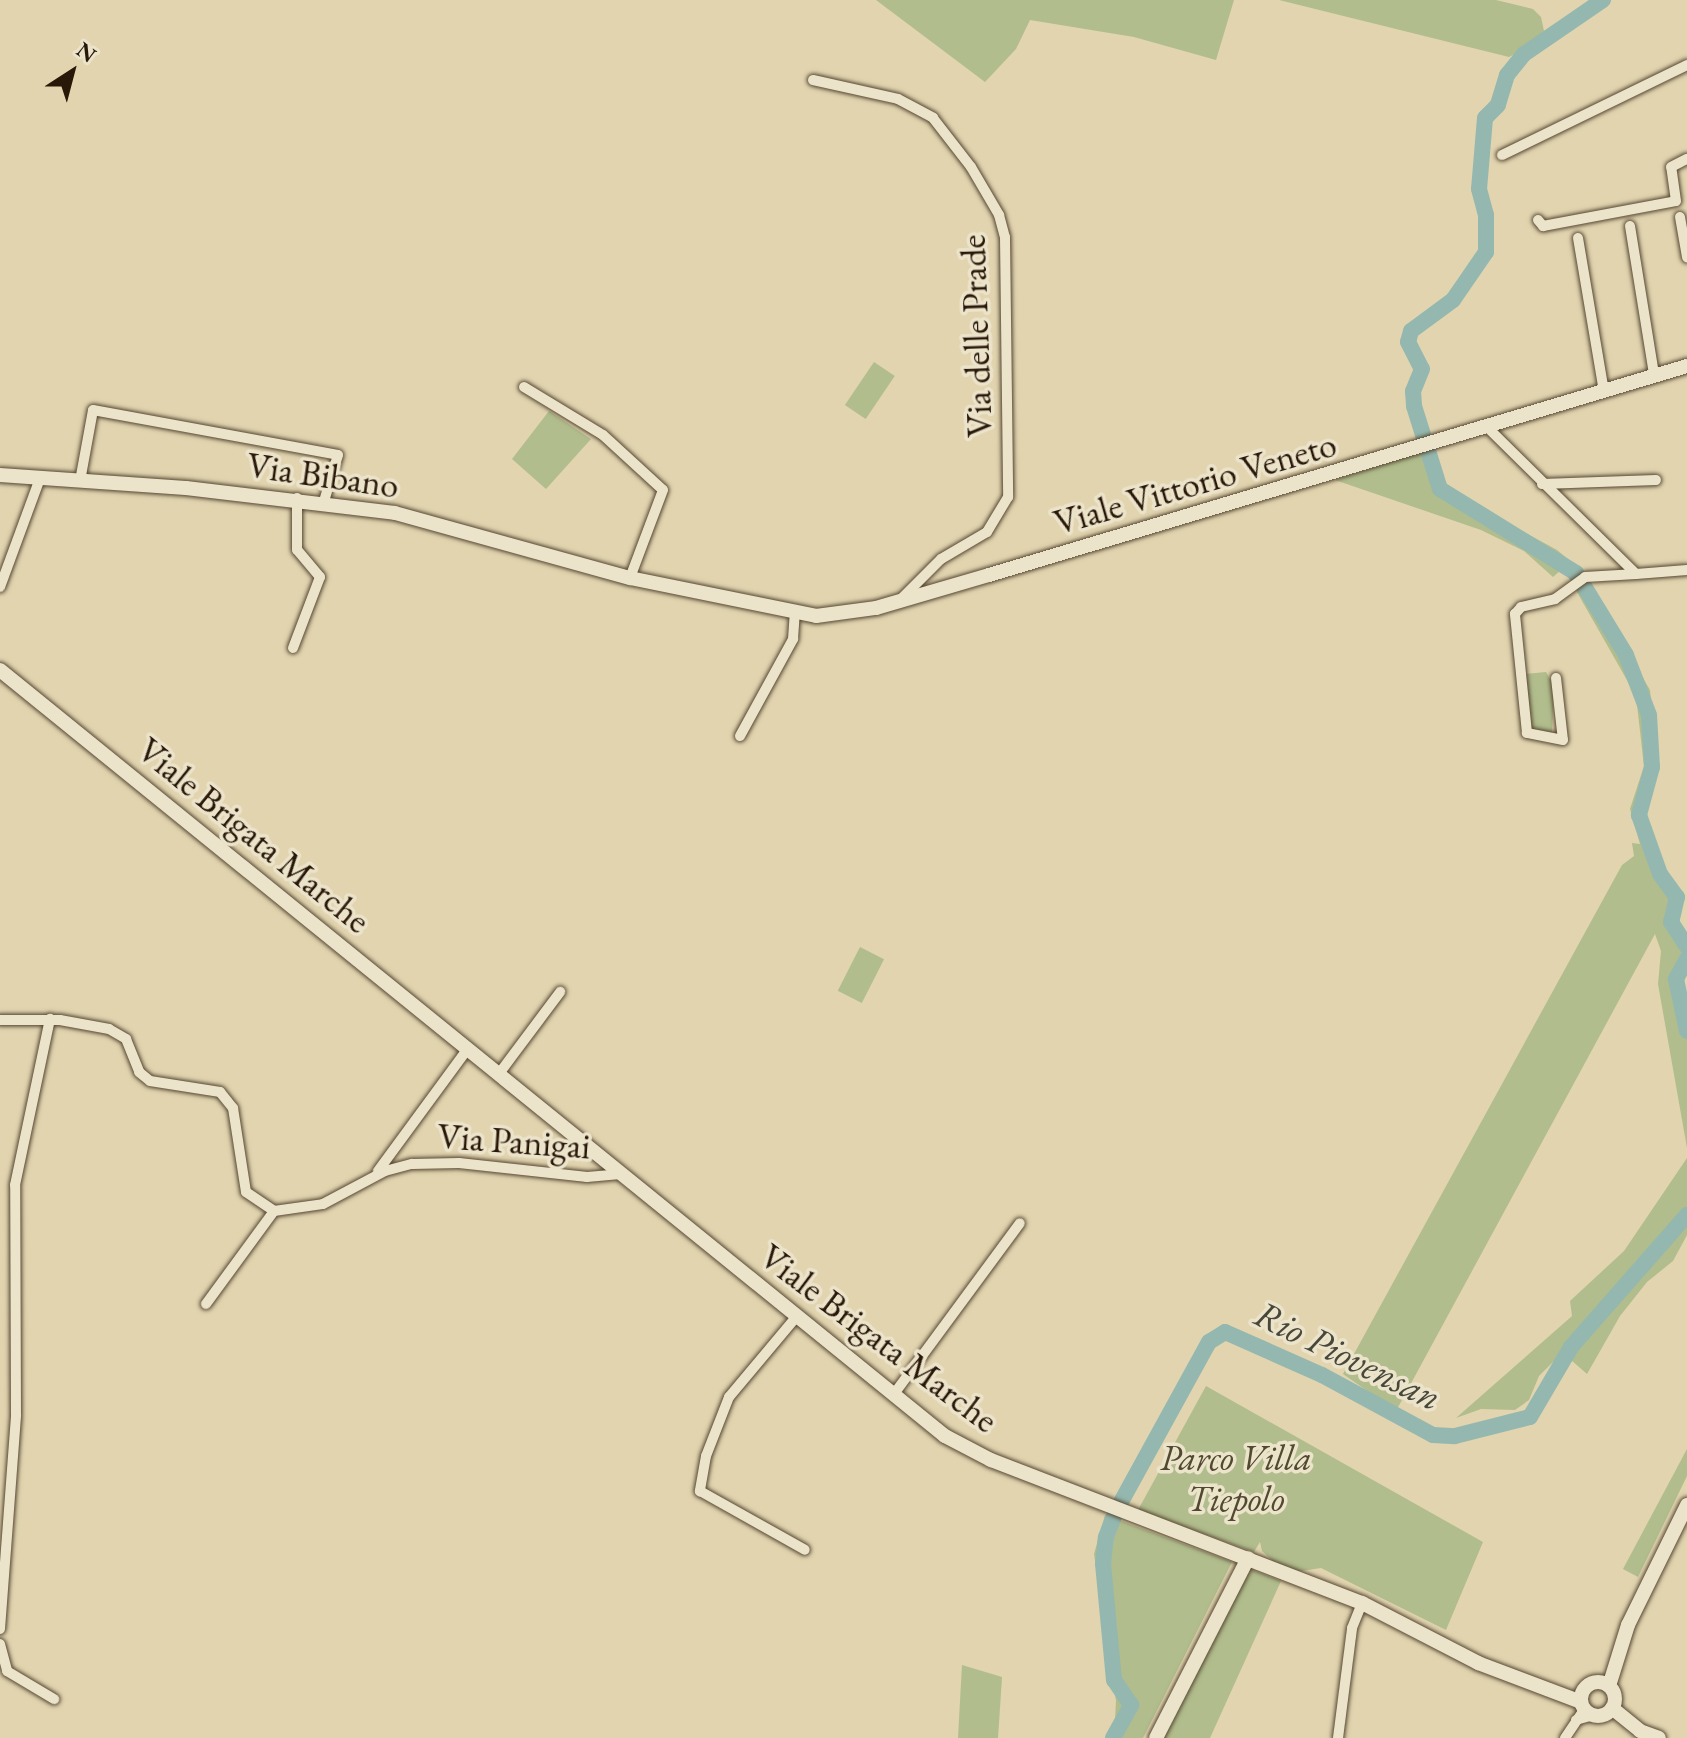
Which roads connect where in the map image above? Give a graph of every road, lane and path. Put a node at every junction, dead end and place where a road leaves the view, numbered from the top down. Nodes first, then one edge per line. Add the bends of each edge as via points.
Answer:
1 (1687, 65) edge
2 (813, 80) dead end
3 (1502, 155) dead end
4 (1687, 159) edge
5 (1680, 217) dead end
6 (1538, 220) dead end
7 (1630, 226) dead end
8 (1578, 238) dead end
9 (1687, 257) edge
10 (1687, 366) edge
11 (1654, 375) junction
12 (524, 387) dead end
13 (1604, 391) junction
14 (1487, 427) junction
15 (0, 475) edge
16 (40, 478) junction
17 (1656, 480) dead end
18 (80, 481) junction
19 (1542, 484) junction
20 (297, 498) junction
21 (324, 501) junction
22 (1687, 570) edge
23 (1636, 574) junction
24 (989, 575) joint
25 (630, 578) junction
26 (0, 587) edge
27 (899, 601) junction
28 (795, 613) junction
29 (293, 648) dead end
30 (0, 670) edge
31 (1556, 678) dead end
32 (740, 736) dead end
33 (560, 992) dead end
34 (50, 1019) junction
35 (0, 1020) edge
36 (467, 1050) junction
37 (498, 1075) junction
38 (378, 1171) dead end
39 (623, 1174) junction
40 (274, 1211) junction
41 (1020, 1223) dead end
42 (206, 1304) dead end
43 (797, 1316) junction
44 (894, 1394) junction
45 (1687, 1505) edge
46 (805, 1550) dead end
47 (1248, 1558) junction
48 (1362, 1603) junction
49 (0, 1629) edge
50 (0, 1644) edge
51 (1603, 1684) junction
52 (54, 1699) dead end
53 (1588, 1708) junction
54 (1156, 1738) edge
55 (1338, 1738) edge
56 (1565, 1738) edge
57 (1659, 1738) edge

1 - 3 street
2 - 27 street, Via delle Prade via 898,99 933,118 971,167 999,215 1005,237 1008,497 987,532 941,559
4 - 6 street via 1671,167 1676,201 1543,226
5 - 9 street
7 - 11 street
8 - 13 street
10 - 11 street, Viale Vittorio Veneto
11 - 13 street, Viale Vittorio Veneto
12 - 25 street via 603,435 663,490
13 - 14 street, Viale Vittorio Veneto
14 - 19 street
14 - 24 street, Viale Vittorio Veneto
15 - 16 street, Via Bibano
16 - 18 street, Via Bibano
16 - 26 street
17 - 19 street
18 - 20 street, Via Bibano
18 - 21 street via 93,410 338,455
19 - 23 street
20 - 21 street, Via Bibano
20 - 29 street, Via Bibano via 297,550 320,577
21 - 25 street, Via Bibano via 395,513
22 - 23 street
23 - 31 street via 1585,577 1555,599 1521,607 1515,614 1527,733 1563,740
24 - 27 street, Via Bibano
25 - 28 street, Via Bibano
27 - 28 street, Via Bibano via 842,614
28 - 32 street via 793,639
30 - 36 street, Viale Brigata Marche
33 - 37 street
34 - 35 street
34 - 40 street via 118,1034 130,1046 139,1072 150,1081 213,1089 225,1096 233,1108 240,1174 252,1199
34 - 49 street via 15,1185 16,1415
36 - 37 street, Viale Brigata Marche
36 - 38 street
37 - 39 street, Viale Brigata Marche
39 - 40 street, Via Panigai via 587,1177 459,1163 412,1164 385,1171 323,1204
39 - 43 street, Viale Brigata Marche
40 - 42 street
41 - 44 street
43 - 44 street, Viale Brigata Marche
43 - 46 street via 729,1397 706,1456 700,1491
44 - 47 street, Viale Brigata Marche via 971,1452
45 - 51 street
47 - 48 street, Viale Brigata Marche
47 - 54 street
48 - 53 street, Viale Brigata Marche via 1478,1663
48 - 55 street via 1352,1628
50 - 52 street via 7,1671
51 - 53 street
51 - 53 street
53 - 56 street
53 - 57 street, Viale Brigata Marche

